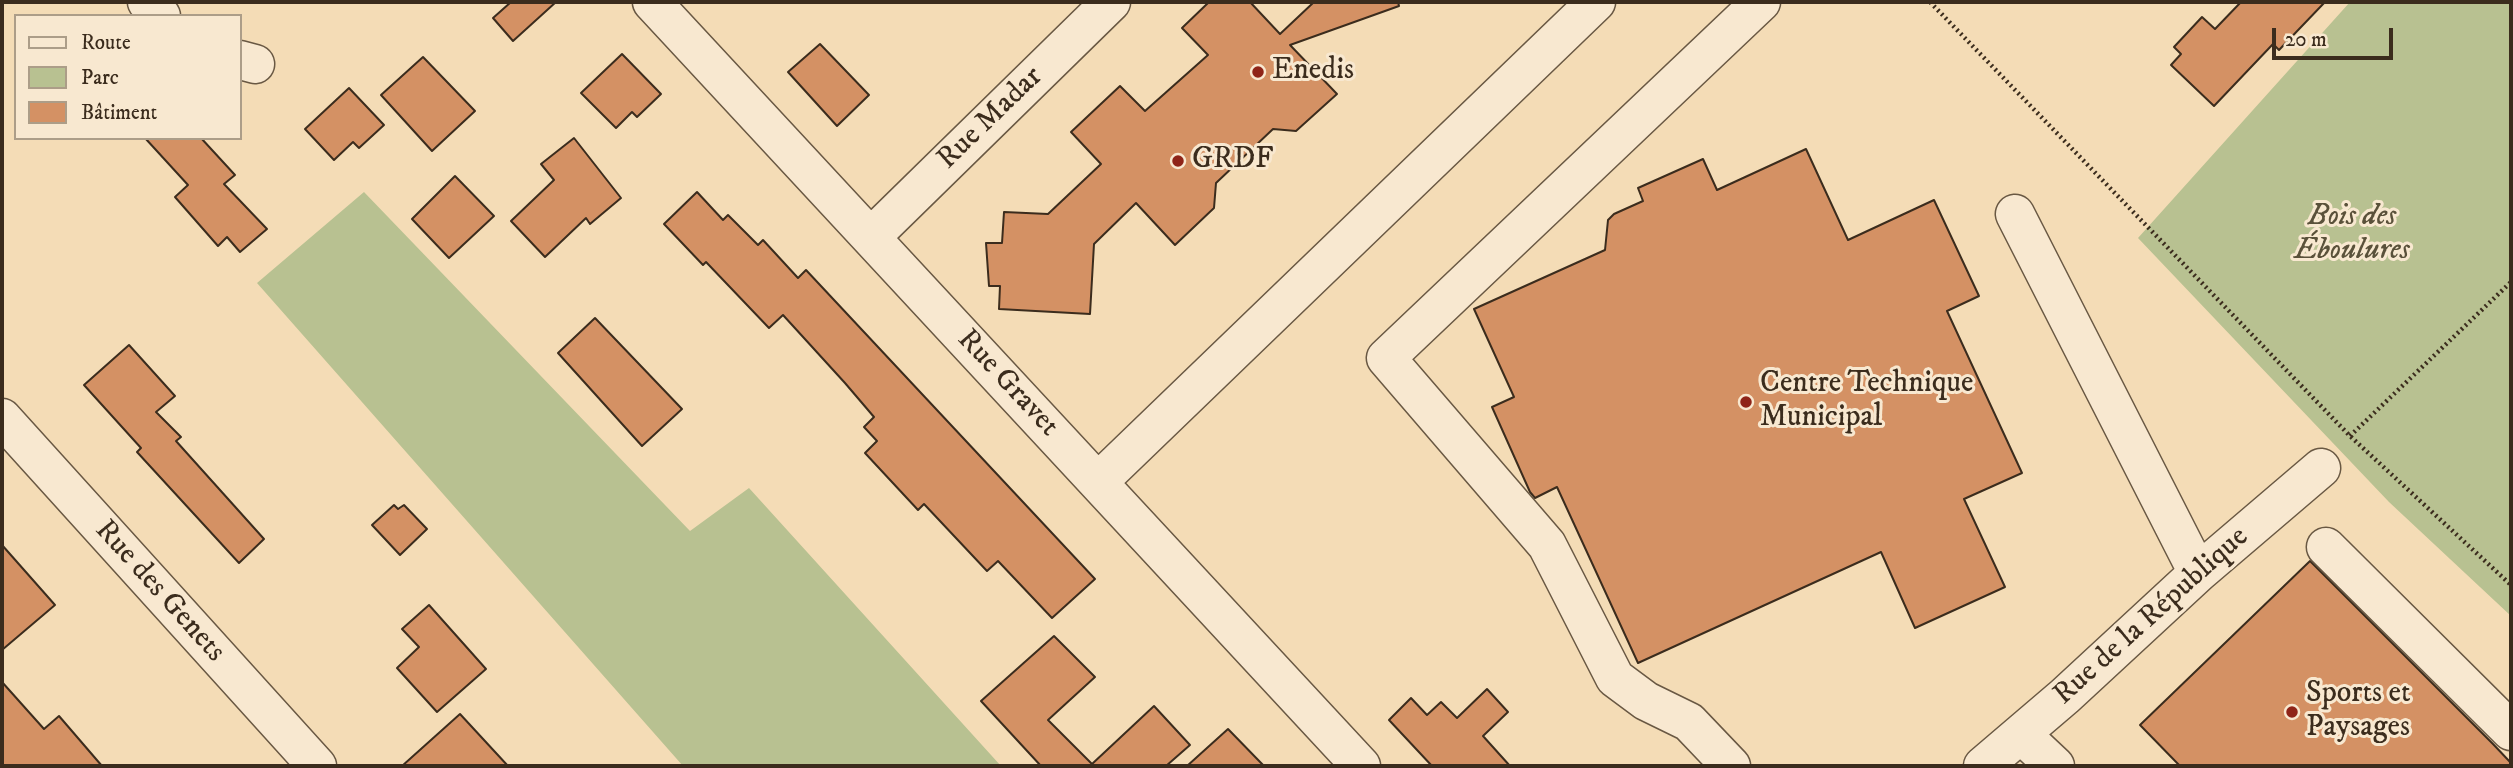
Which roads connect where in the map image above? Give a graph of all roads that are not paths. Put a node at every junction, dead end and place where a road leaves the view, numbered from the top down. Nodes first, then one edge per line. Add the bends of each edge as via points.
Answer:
1 (652, 2) edge
2 (1111, 2) edge
3 (1596, 2) edge
4 (1761, 2) edge
5 (2015, 214) dead end
6 (871, 237) junction
7 (2, 418) edge
8 (2321, 468) road end
9 (1098, 482) junction
10 (2326, 547) dead end
11 (2198, 573) junction
12 (2511, 731) edge
13 (2021, 734) junction
14 (317, 766) edge
15 (1361, 766) edge
16 (1731, 766) edge
17 (1983, 766) edge
18 (2055, 766) edge

1 - 6 street, Rue Gravet
2 - 6 street, Rue Madar
3 - 9 street
4 - 16 street via 1386,358 1547,545 1615,678 1646,701 1689,722
5 - 11 street
6 - 9 street, Rue Gravet
7 - 14 street, Rue des Genets
8 - 11 street, Rue de la République
9 - 15 street, Rue Gravet
10 - 12 street
11 - 13 street, Rue de la République
13 - 17 street, Rue de la République
13 - 18 street

